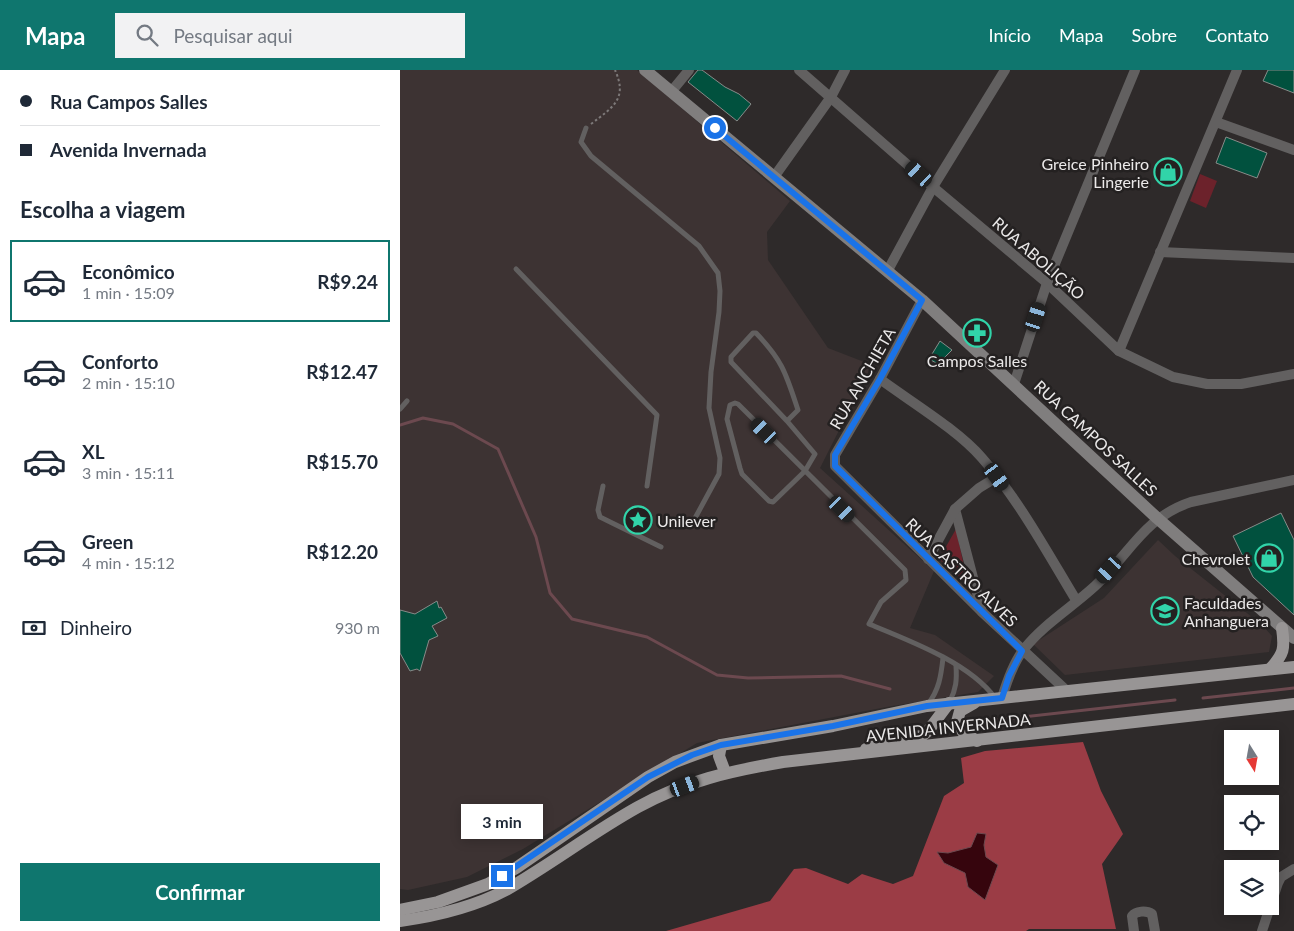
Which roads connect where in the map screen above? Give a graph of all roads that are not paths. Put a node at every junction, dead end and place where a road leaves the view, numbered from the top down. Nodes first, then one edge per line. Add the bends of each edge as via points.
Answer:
1 (645, 70) edge
2 (689, 70) edge
3 (799, 70) edge
4 (845, 70) edge
5 (1005, 70) edge
6 (1135, 70) edge
7 (1237, 70) edge
8 (671, 92) junction
9 (831, 97) junction
10 (1216, 122) junction
11 (586, 128) road end
12 (1294, 150) edge
13 (774, 177) junction
14 (933, 188) junction
15 (1160, 252) junction
16 (1294, 258) edge
17 (516, 269) dead end
18 (888, 270) junction
19 (1047, 283) junction
20 (922, 300) junction
21 (1119, 350) junction
22 (1294, 374) edge
23 (880, 379) junction
24 (1014, 384) junction
25 (407, 401) dead end
26 (400, 409) edge
27 (787, 421) junction
28 (805, 471) junction
29 (839, 471) joint
30 (997, 477) junction
31 (1294, 480) edge
32 (603, 486) dead end
33 (648, 486) dead end
34 (955, 509) junction
35 (1158, 518) junction
36 (694, 520) dead end
37 (661, 548) dead end
38 (928, 559) junction
39 (1076, 600) junction
40 (982, 612) junction
41 (1282, 628) junction
42 (1294, 638) edge
43 (1022, 651) junction
44 (943, 658) junction
45 (956, 666) junction
46 (1294, 667) edge
47 (1270, 669) junction
48 (1068, 692) junction
49 (999, 698) junction
50 (981, 700) junction
51 (949, 703) junction
52 (1294, 704) edge
53 (927, 706) junction
54 (934, 724) junction
55 (977, 741) junction
56 (721, 745) junction
57 (857, 754) junction
58 (665, 768) junction
59 (725, 772) junction
60 (627, 814) junction
61 (1294, 869) edge
62 (438, 902) junction
63 (400, 904) edge
64 (400, 910) edge
65 (400, 921) edge
66 (1134, 931) edge
67 (1155, 931) edge
68 (1262, 931) edge

1 - 8 main road, RUA CAMPOS SALLES
2 - 8 street
3 - 9 street, RUA ABOLIÇÃO
4 - 9 street
5 - 14 street
6 - 19 street
7 - 10 street
8 - 13 main road, RUA CAMPOS SALLES
9 - 13 street
9 - 14 street, RUA ABOLIÇÃO
10 - 12 street
10 - 15 street
11 - 36 lane via 581,142 590,156 699,246 718,273 719,312 709,408 720,458 719,474
13 - 18 main road, RUA CAMPOS SALLES
14 - 18 street
14 - 19 street, RUA ABOLIÇÃO
15 - 16 street
15 - 21 street
17 - 33 lane via 657,414
18 - 20 main road, RUA CAMPOS SALLES
19 - 21 street, RUA ABOLIÇÃO
19 - 24 street
20 - 23 street, RUA ANCHIETA
20 - 24 main road, RUA CAMPOS SALLES
21 - 22 street, RUA ABOLIÇÃO via 1173,377 1207,384 1241,384
23 - 29 street, RUA ANCHIETA via 835,455
23 - 30 street via 963,440
24 - 35 main road, RUA CAMPOS SALLES
25 - 26 lane
27 - 27 lane via 798,410 785,371 768,346 753,333 731,357 731,362
27 - 28 lane via 814,451 814,459
28 - 28 lane via 776,501 770,501 742,474 727,419 730,405 738,404
28 - 44 lane, AVENIDA INVERNADA via 905,570 906,580 881,602 869,624
29 - 38 street, RUA CASTRO ALVES
30 - 34 street
30 - 39 street
31 - 35 street via 1191,502
32 - 37 lane via 598,510 600,517
34 - 38 street
34 - 40 street
35 - 39 street via 1095,586
35 - 41 main road, RUA CAMPOS SALLES
38 - 40 street, RUA CASTRO ALVES
39 - 43 street via 1038,632
40 - 43 street, RUA CASTRO ALVES
41 - 42 main road, RUA CAMPOS SALLES
41 - 47 main road via 1284,646 1280,658
43 - 48 street, RUA CASTRO ALVES
43 - 49 street
44 - 45 lane, AVENIDA INVERNADA
44 - 53 lane, AVENIDA INVERNADA via 940,681
45 - 49 lane, AVENIDA INVERNADA
45 - 51 lane, AVENIDA INVERNADA via 955,691
46 - 47 main road, AVENIDA INVERNADA
47 - 48 main road, AVENIDA INVERNADA
48 - 49 main road, AVENIDA INVERNADA
49 - 50 main road, AVENIDA INVERNADA
50 - 51 main road, AVENIDA INVERNADA
50 - 55 main road via 960,711 957,722 963,732
51 - 53 main road, AVENIDA INVERNADA
51 - 54 main road
52 - 55 main road, AVENIDA INVERNADA
53 - 54 main road
53 - 56 main road, AVENIDA INVERNADA
54 - 57 main road via 922,736 882,742
55 - 57 main road, AVENIDA INVERNADA
56 - 58 main road, AVENIDA INVERNADA
56 - 59 main road via 719,756
57 - 59 main road, AVENIDA INVERNADA
58 - 60 main road via 623,806
58 - 62 main road, AVENIDA INVERNADA via 516,868 488,884
59 - 60 main road, AVENIDA INVERNADA via 671,791
60 - 65 main road, AVENIDA INVERNADA via 498,894 454,910
61 - 68 street via 1281,877
62 - 63 main road
62 - 64 main road, AVENIDA INVERNADA
66 - 67 street via 1132,916 1147,911 1152,914

